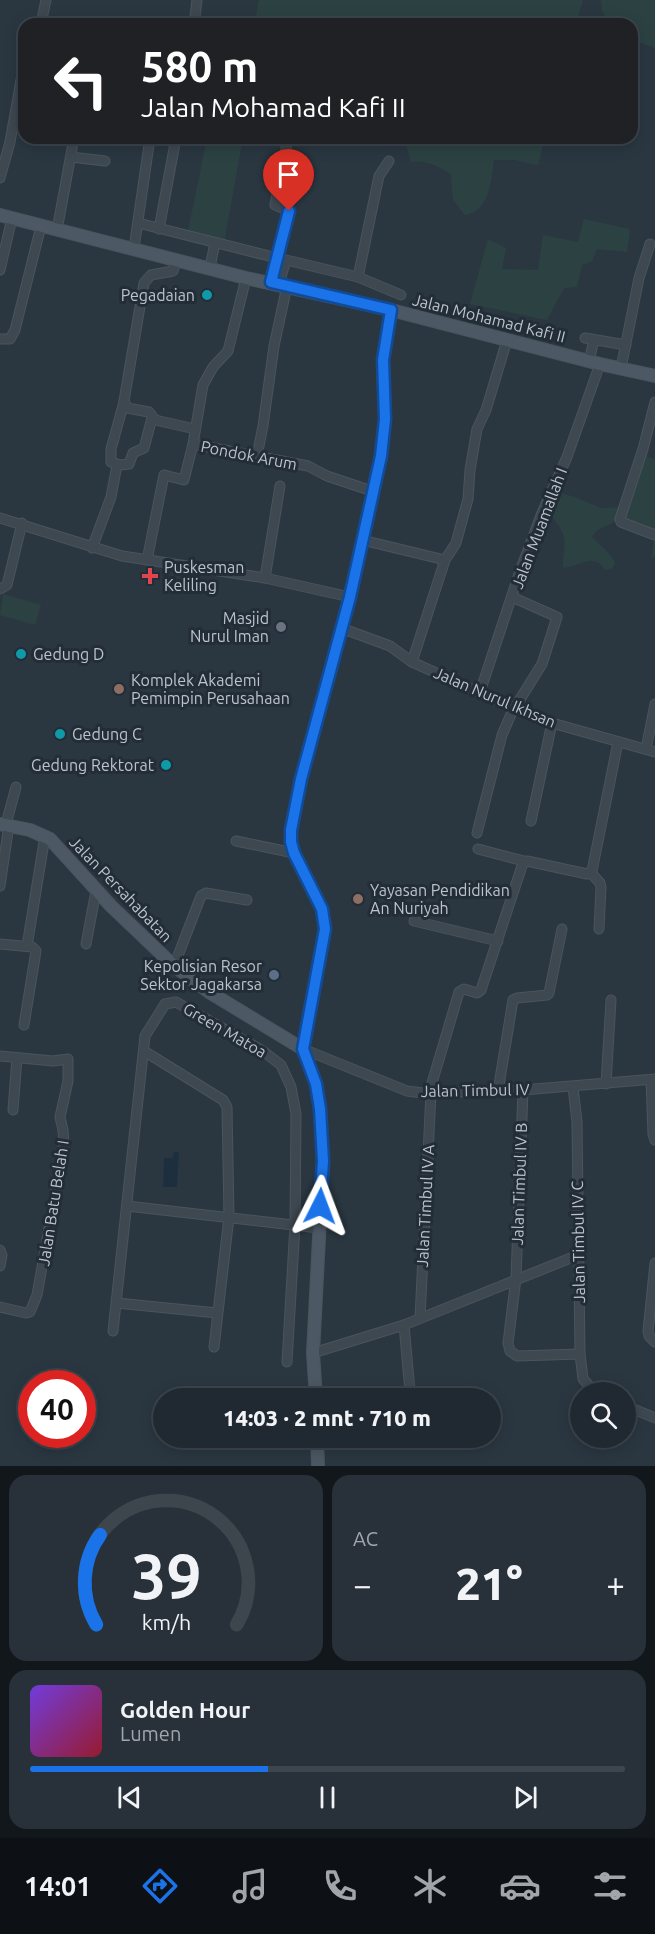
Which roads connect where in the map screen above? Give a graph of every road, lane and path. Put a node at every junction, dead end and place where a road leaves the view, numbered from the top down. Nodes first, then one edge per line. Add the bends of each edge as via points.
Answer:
1 (46, 0) edge
2 (197, 0) edge
3 (42, 18) edge
4 (195, 18) edge
5 (18, 97) edge
6 (73, 144) edge
7 (149, 144) edge
8 (175, 144) edge
9 (287, 144) edge
10 (70, 156) junction
11 (105, 161) dead end
12 (389, 161) dead end
13 (0, 178) edge
14 (6, 217) edge
15 (41, 226) junction
16 (58, 227) junction
17 (159, 229) junction
18 (136, 234) junction
19 (650, 244) dead end
20 (215, 246) junction
21 (177, 259) junction
22 (279, 261) junction
23 (211, 263) junction
24 (0, 270) edge
25 (358, 277) junction
26 (246, 278) junction
27 (280, 282) junction
28 (401, 295) dead end
29 (391, 310) junction
30 (0, 339) edge
31 (507, 340) junction
32 (625, 347) junction
33 (593, 360) junction
34 (621, 366) junction
35 (655, 376) edge
36 (124, 401) junction
37 (655, 402) edge
38 (152, 418) junction
39 (195, 429) junction
40 (193, 444) junction
41 (257, 456) junction
42 (117, 465) junction
43 (280, 486) dead end
44 (372, 491) junction
45 (0, 518) edge
46 (22, 523) junction
47 (655, 535) edge
48 (362, 540) junction
49 (92, 548) junction
50 (147, 560) junction
51 (445, 560) junction
52 (265, 578) junction
53 (0, 588) edge
54 (350, 597) junction
55 (512, 597) junction
56 (341, 628) junction
57 (412, 662) junction
58 (480, 692) junction
59 (655, 704) edge
60 (514, 708) junction
61 (552, 723) junction
62 (618, 742) junction
63 (650, 751) edge
64 (15, 787) dead end
65 (531, 821) dead end
66 (5, 825) edge
67 (477, 833) dead end
68 (45, 836) junction
69 (236, 841) dead end
70 (478, 849) dead end
71 (294, 853) junction
72 (524, 861) junction
73 (591, 873) junction
74 (0, 886) edge
75 (96, 891) junction
76 (247, 900) dead end
77 (414, 921) dead end
78 (600, 929) dead end
79 (562, 930) dead end
80 (498, 941) junction
81 (0, 944) edge
82 (86, 944) dead end
83 (27, 946) junction
84 (174, 966) junction
85 (611, 1000) dead end
86 (24, 1025) dead end
87 (146, 1036) junction
88 (303, 1049) junction
89 (144, 1051) junction
90 (0, 1056) edge
91 (17, 1058) junction
92 (141, 1076) junction
93 (653, 1079) edge
94 (606, 1084) junction
95 (573, 1087) junction
96 (523, 1090) junction
97 (498, 1091) junction
98 (430, 1093) junction
99 (13, 1110) dead end
100 (655, 1140) edge
101 (127, 1206) junction
102 (229, 1218) junction
103 (295, 1225) junction
104 (319, 1228) junction
105 (0, 1250) edge
106 (578, 1255) junction
107 (655, 1263) edge
108 (0, 1266) edge
109 (516, 1278) junction
110 (117, 1302) junction
111 (0, 1306) edge
112 (217, 1313) junction
113 (420, 1318) junction
114 (404, 1325) junction
115 (113, 1330) dead end
116 (655, 1342) edge
117 (214, 1347) dead end
118 (313, 1353) junction
119 (580, 1354) junction
120 (287, 1362) dead end
121 (587, 1382) edge
122 (315, 1388) edge
123 (410, 1388) edge
124 (636, 1410) edge
125 (655, 1418) edge
126 (317, 1448) edge
127 (318, 1466) edge

1 - 3 street
2 - 4 street
5 - 13 street
6 - 10 street
7 - 18 street
8 - 17 street
9 - 22 street via 275,205 289,211
10 - 11 street
10 - 16 street
12 - 25 street via 379,176
14 - 15 street, Jalan Mohamad Kafi II
14 - 24 street
15 - 16 street, Jalan Mohamad Kafi II
15 - 30 street via 15,330 10,339
16 - 18 street, Jalan Mohamad Kafi II
17 - 18 street
17 - 20 street
18 - 21 street, Jalan Mohamad Kafi II
19 - 32 street
20 - 22 street
20 - 23 street
21 - 23 street, Jalan Mohamad Kafi II
21 - 36 street via 173,271 149,276 143,286
22 - 25 street
22 - 27 street
22 - 27 street
23 - 26 street, Jalan Mohamad Kafi II
25 - 28 street
26 - 27 street, Jalan Mohamad Kafi II
26 - 39 street via 228,351 203,386
27 - 29 street, Jalan Mohamad Kafi II
27 - 41 street via 264,426
29 - 31 street, Jalan Mohamad Kafi II
29 - 44 street via 383,360 385,419
31 - 33 street, Jalan Mohamad Kafi II
31 - 51 street via 477,429 468,499 456,543
32 - 33 street, Jalan Muamallah I via 591,340
32 - 34 street
33 - 34 street, Jalan Mohamad Kafi II
33 - 55 street, Jalan Muamallah I via 567,457
34 - 35 street, Jalan Mohamad Kafi II
36 - 38 street via 127,408 150,412
36 - 42 street via 110,454 111,462
37 - 47 street via 620,517 621,522
38 - 39 street
38 - 42 street via 144,447 133,453 129,464
39 - 40 street
40 - 41 street, Pondok Arum
40 - 50 street via 184,480 164,475
41 - 44 street, Pondok Arum via 308,466
42 - 49 street via 111,497
43 - 52 street
44 - 48 street
45 - 46 street
46 - 49 street
46 - 53 street via 7,585
48 - 51 street
48 - 54 street
49 - 50 street
50 - 52 street
51 - 57 street
52 - 54 street
54 - 56 street
55 - 58 street, Jalan Muamallah I
55 - 60 street via 558,617 542,664
56 - 57 street, Jalan Nurul Ikhsan via 390,646
56 - 71 street via 301,779 291,830
57 - 58 street, Jalan Nurul Ikhsan
58 - 60 street, Jalan Nurul Ikhsan
59 - 63 street
60 - 61 street, Jalan Nurul Ikhsan
60 - 67 street via 502,735
61 - 62 street, Jalan Nurul Ikhsan
61 - 65 street
62 - 63 street, Jalan Nurul Ikhsan
62 - 73 street
64 - 66 street
66 - 68 street, Jalan Persahabatan
66 - 74 street
68 - 75 street, Jalan Persahabatan
68 - 83 street
69 - 71 street
70 - 72 street
71 - 88 street via 322,909 325,929
72 - 73 street
72 - 80 street
73 - 78 street via 600,883
75 - 82 street
75 - 84 street, Jalan Persahabatan
76 - 84 street via 203,894
77 - 80 street
79 - 97 street via 549,993 513,1000
80 - 98 street, Jalan Timbul IV A via 481,990 459,992
81 - 83 street
83 - 86 street via 36,951
84 - 88 street, Jalan Persahabatan
85 - 94 street
87 - 89 street, Green Matoa
87 - 92 street via 139,1040 136,1071
87 - 103 street, Green Matoa via 165,1004 176,1002 281,1065 291,1087 296,1114
88 - 98 street, Jalan Timbul IV via 407,1090
88 - 104 street via 320,1109 323,1161
89 - 92 street, Green Matoa
89 - 102 street via 226,1103
90 - 91 street, Jalan Batu Belah I
91 - 99 street
91 - 111 street, Jalan Batu Belah I via 68,1059 68,1081 60,1117 65,1138 33,1308 26,1313
92 - 101 street, Green Matoa
93 - 94 street, Jalan Timbul IV
93 - 100 street
94 - 95 street, Jalan Timbul IV
95 - 96 street, Jalan Timbul IV
95 - 106 street, Jalan Timbul IV C
96 - 97 street, Jalan Timbul IV
96 - 109 street, Jalan Timbul IV B
97 - 98 street, Jalan Timbul IV
98 - 113 street, Jalan Timbul IV A
101 - 102 street
101 - 110 street, Green Matoa
102 - 103 street
102 - 112 street
103 - 104 street
103 - 120 street, Green Matoa
104 - 118 street
105 - 108 street
106 - 109 street
106 - 119 street, Jalan Timbul IV C
107 - 116 street via 648,1331
109 - 113 street
109 - 119 street, Jalan Timbul IV B via 510,1351 518,1356
110 - 112 street
110 - 115 street, Green Matoa
112 - 117 street
113 - 114 street
114 - 118 street
114 - 123 street
118 - 122 street
119 - 121 street, Jalan Timbul IV C
124 - 125 street
126 - 127 street

